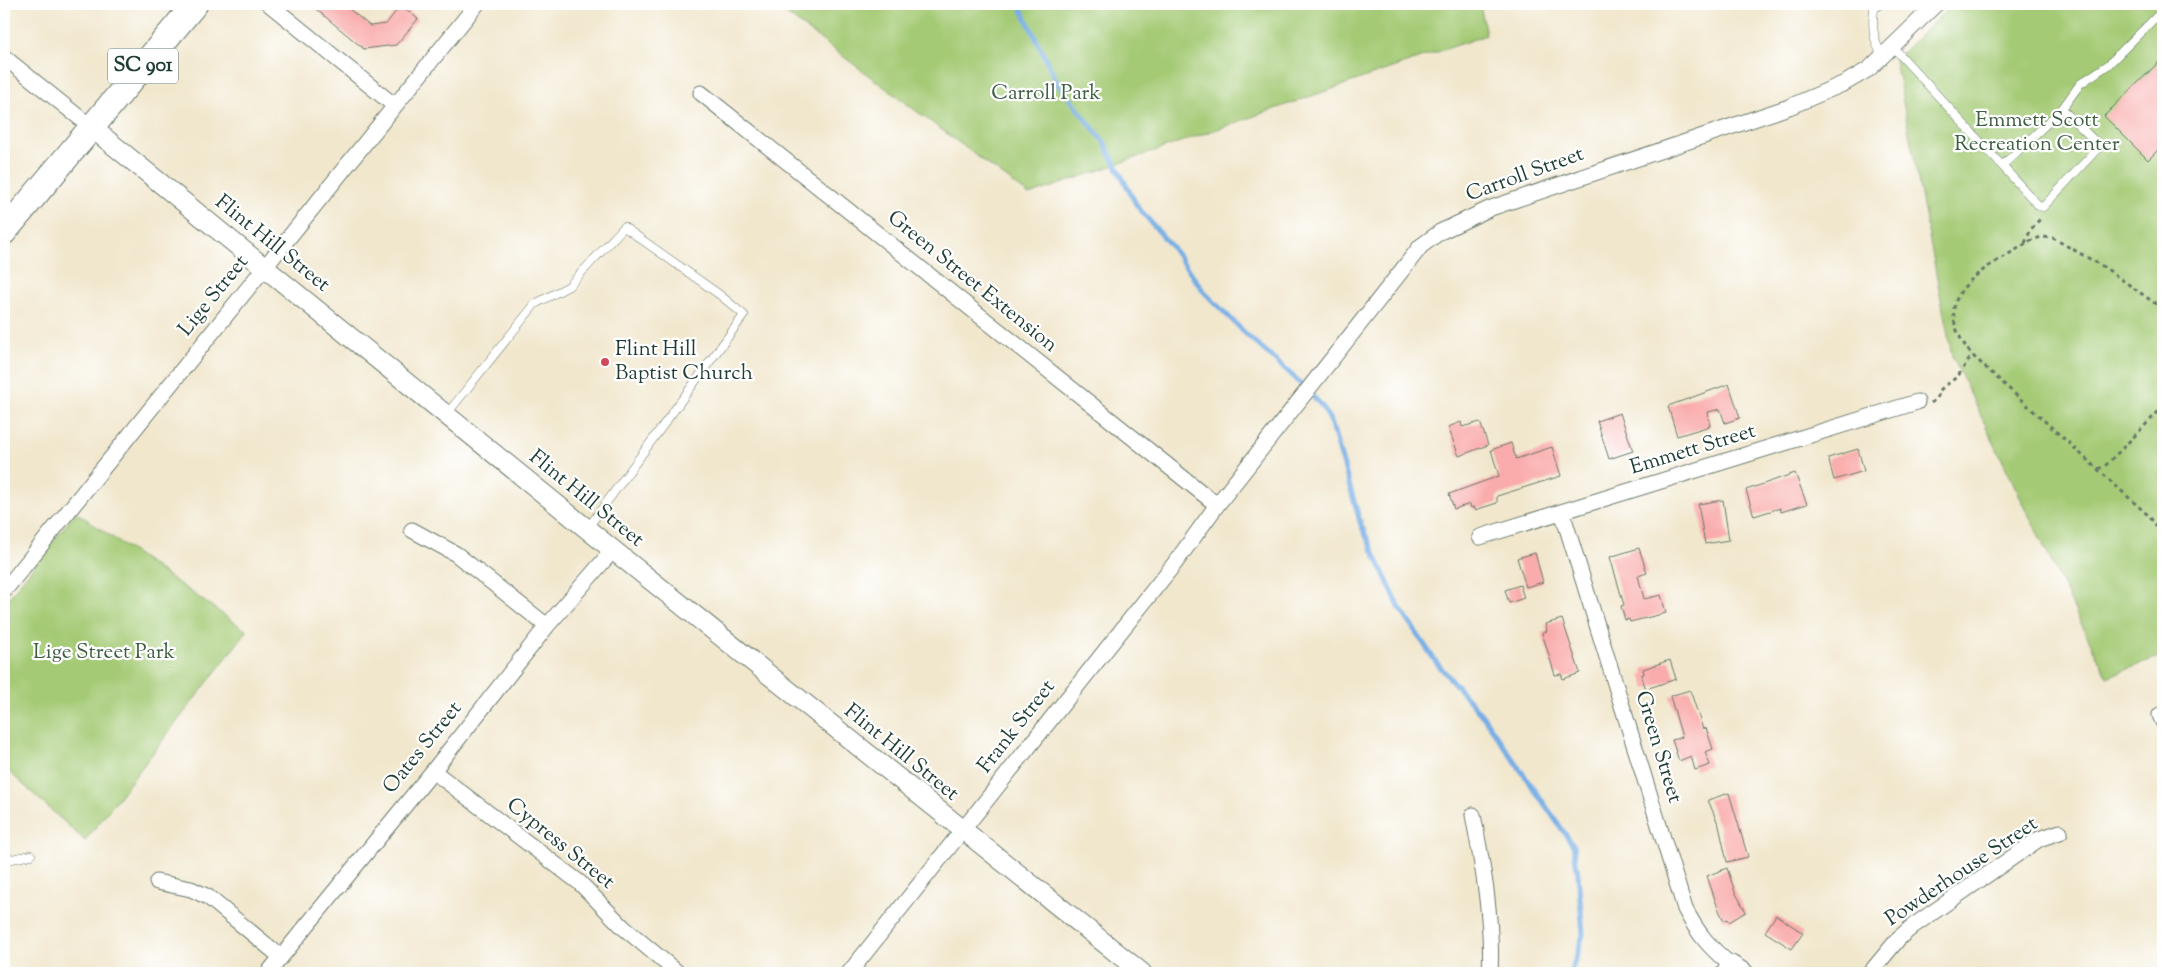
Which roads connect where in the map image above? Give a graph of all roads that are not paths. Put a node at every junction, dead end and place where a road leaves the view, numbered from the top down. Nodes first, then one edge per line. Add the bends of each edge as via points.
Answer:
1 (195, 4) edge
2 (269, 4) edge
3 (477, 4) edge
4 (1880, 4) edge
5 (1936, 4) edge
6 (2163, 10) edge
7 (1888, 52) junction
8 (4, 57) edge
9 (701, 92) dead end
10 (395, 106) junction
11 (2062, 109) junction
12 (91, 127) junction
13 (2002, 166) junction
14 (4, 232) edge
15 (265, 266) junction
16 (1921, 404) road end
17 (446, 415) junction
18 (1217, 505) junction
19 (1562, 512) junction
20 (586, 529) junction
21 (412, 530) dead end
22 (1480, 537) dead end
23 (613, 550) junction
24 (4, 591) edge
25 (547, 626) junction
26 (433, 770) junction
27 (1473, 815) dead end
28 (962, 831) junction
29 (2060, 832) dead end
30 (4, 855) edge
31 (31, 855) dead end
32 (157, 882) dead end
33 (281, 956) junction
34 (1734, 970) edge
35 (268, 973) edge
36 (678, 973) edge
37 (849, 973) edge
38 (1142, 973) edge
39 (1490, 973) edge
40 (1870, 973) edge

1 - 12 highway, SC 901
2 - 10 street
3 - 10 street, Lige Street
4 - 7 lane via 1874,9 1875,44
5 - 7 street, Carroll Street
6 - 11 lane via 2108,65 2080,84
7 - 13 lane
7 - 18 street, Carroll Street via 1869,69 1845,83 1789,107 1491,208 1440,232 1421,246
8 - 12 street, Flint Hill Street
9 - 18 street, Green Street Extension
10 - 15 street, Lige Street
11 - 13 lane
11 - 13 lane via 2100,146 2043,207
12 - 14 highway, SC 901
12 - 15 street, Flint Hill Street
15 - 17 street, Flint Hill Street
15 - 24 street, Lige Street
16 - 19 street, Emmett Street
17 - 20 street, Flint Hill Street
17 - 20 lane via 535,304 568,286 624,227 744,315
18 - 28 street, Frank Street
19 - 22 street, Emmett Street
19 - 34 street, Green Street via 1685,909 1700,937
20 - 23 street, Flint Hill Street
21 - 25 street via 456,554
23 - 25 street, Oates Street
23 - 28 street, Flint Hill Street
25 - 26 street, Oates Street
26 - 33 street, Oates Street
26 - 36 street, Cypress Street via 580,883 622,927
27 - 39 street via 1488,906
28 - 37 street, Frank Street
28 - 38 street, Flint Hill Street
29 - 40 street, Powderhouse Street via 2039,839 1913,926
30 - 31 lane via 12,859
32 - 33 street via 191,889 208,897
33 - 35 street, Oates Street

